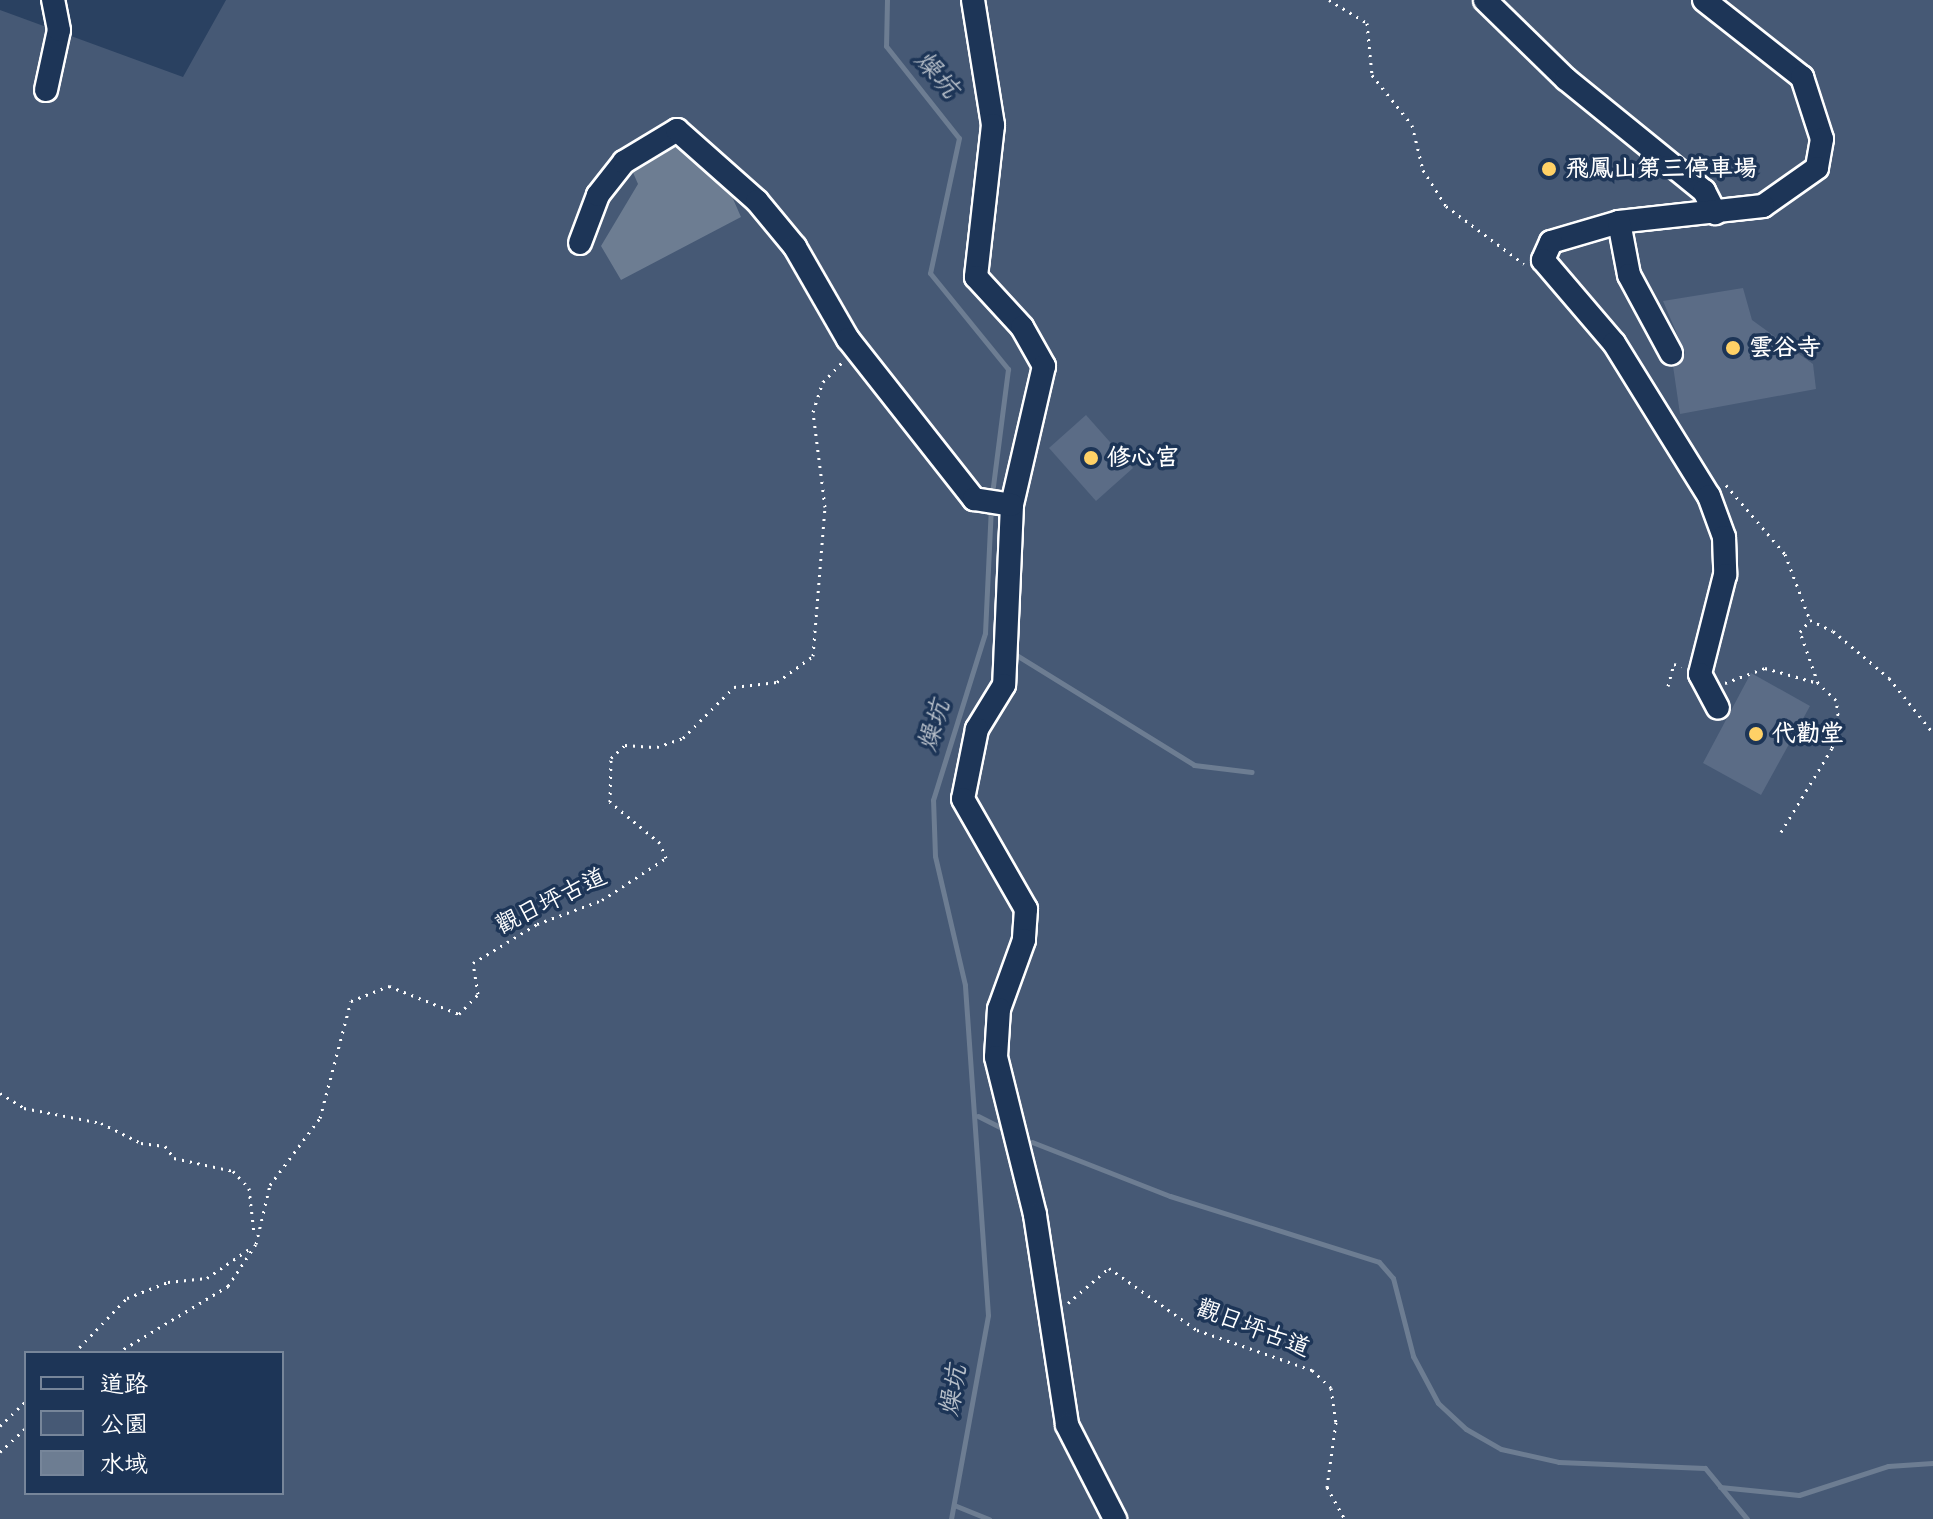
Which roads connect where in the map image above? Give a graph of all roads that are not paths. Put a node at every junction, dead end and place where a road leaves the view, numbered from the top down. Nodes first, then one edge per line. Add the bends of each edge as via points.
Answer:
1 (53, 0) edge
2 (973, 0) edge
3 (1485, 0) edge
4 (1704, 0) edge
5 (46, 90) dead end
6 (1715, 213) junction
7 (1619, 222) junction
8 (580, 243) dead end
9 (1671, 353) dead end
10 (1006, 505) junction
11 (1718, 708) dead end
12 (1115, 1519) edge

1 - 5 street via 59,30
2 - 10 street via 993,125 976,277 1022,327 1044,366
3 - 6 street via 1566,79 1704,191
4 - 6 street via 1802,77 1822,139 1817,168 1796,184 1763,206
6 - 7 street
7 - 9 street via 1629,275
7 - 11 street via 1551,242 1543,260 1614,343 1695,467 1724,537 1725,575 1703,682
8 - 10 street via 598,195 624,162 677,130 757,201 795,247 848,339 974,499
10 - 12 street via 1011,646 1004,685 966,764 963,799 1026,909 1024,940 999,1009 996,1057 1035,1215 1067,1425

